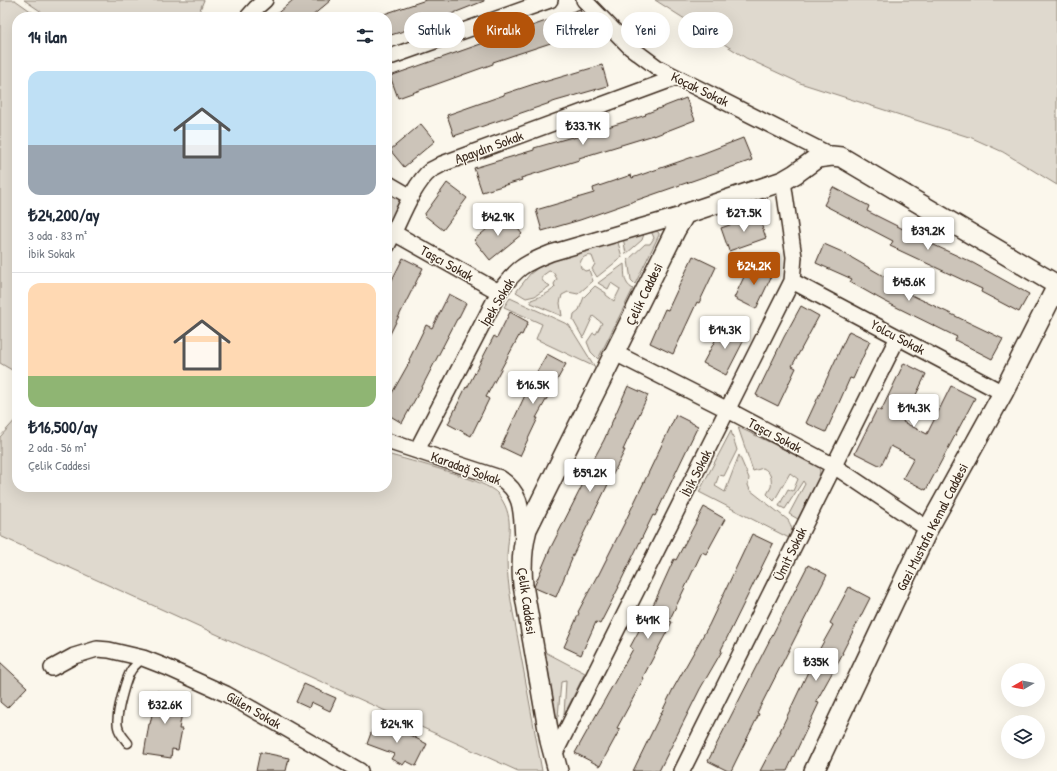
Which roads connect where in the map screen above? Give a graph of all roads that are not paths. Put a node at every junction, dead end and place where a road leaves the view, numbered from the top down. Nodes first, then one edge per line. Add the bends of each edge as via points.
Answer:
1 (265, 0) edge
2 (550, 0) edge
3 (584, 0) edge
4 (253, 12) edge
5 (392, 56) edge
6 (675, 78) junction
7 (832, 156) junction
8 (783, 181) junction
9 (392, 186) edge
10 (411, 197) junction
11 (685, 214) junction
12 (392, 236) edge
13 (392, 241) edge
14 (792, 281) junction
15 (1057, 286) edge
16 (499, 292) junction
17 (898, 337) junction
18 (615, 353) junction
19 (1003, 393) junction
20 (728, 410) junction
21 (392, 442) edge
22 (417, 450) junction
23 (834, 466) junction
24 (928, 529) junction
25 (524, 542) junction
26 (143, 658) junction
27 (52, 668) dead end
28 (128, 743) dead end
29 (556, 763) edge
30 (360, 771) edge
31 (682, 771) edge
32 (814, 771) edge

1 - 4 street
2 - 5 street
3 - 6 street, Koçak Sokak via 630,47
6 - 7 street, Koçak Sokak
6 - 10 street, Apaydın Sokak via 442,164 431,170
7 - 8 street via 817,158
7 - 15 street via 841,157
8 - 11 street
8 - 14 street, İbik Sokak via 794,257
9 - 10 street
10 - 12 street, Apaydın Sokak
11 - 16 street, İpek Sokak via 531,260 520,267
11 - 18 street, Çelik Caddesi
13 - 16 street, Taşcı Sokak
14 - 17 street, Yolcu Sokak
14 - 20 street, İbik Sokak
15 - 19 street, Gazi Mustafa Kemal Caddesi
16 - 22 street, İpek Sokak
17 - 19 street, Yolcu Sokak
17 - 23 street, Ümit Sokak
18 - 20 street, Taşcı Sokak
18 - 25 street, Çelik Caddesi via 527,529
19 - 24 street, Gazi Mustafa Kemal Caddesi
20 - 23 street, Taşcı Sokak
20 - 29 street, İbik Sokak
21 - 22 street, Karadağ Sokak
22 - 25 street, Karadağ Sokak via 506,482 517,494 520,503
23 - 24 street, Taşcı Sokak
23 - 31 street, Ümit Sokak
24 - 32 street, Gazi Mustafa Kemal Caddesi
25 - 29 street, Çelik Caddesi via 521,564 523,585
26 - 27 street, Gülen Sokak via 97,649 74,656
26 - 28 lane via 127,679 118,718 117,726
26 - 30 street, Gülen Sokak via 226,694

